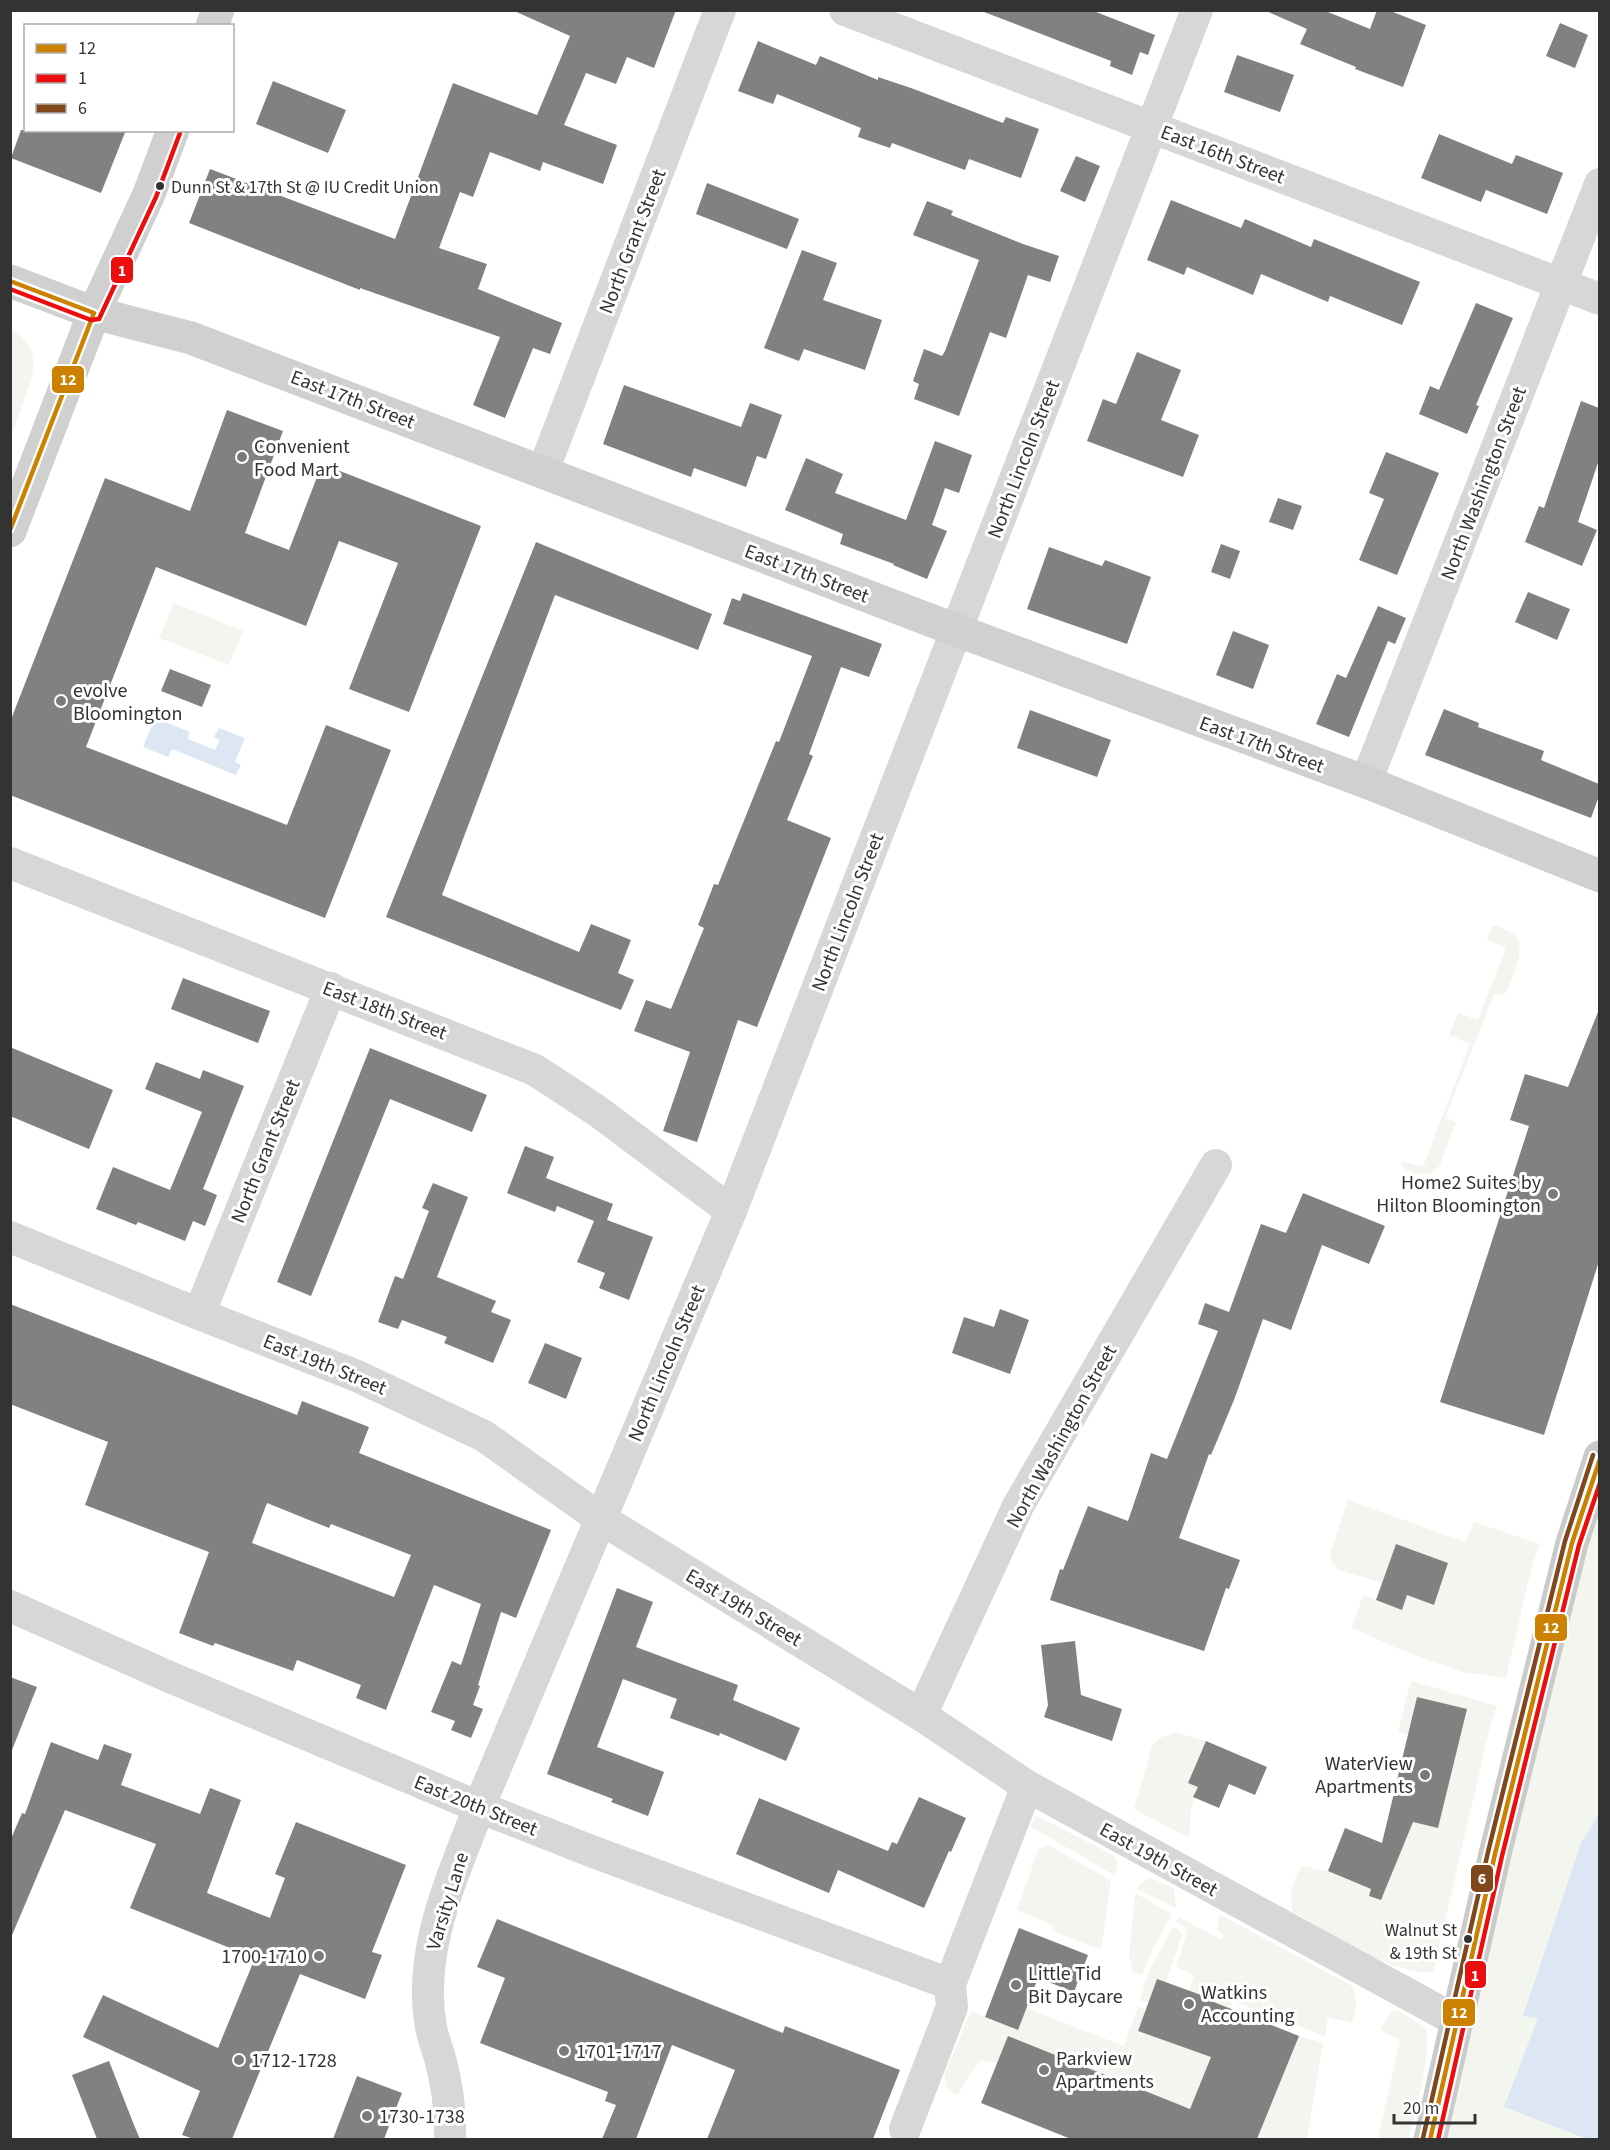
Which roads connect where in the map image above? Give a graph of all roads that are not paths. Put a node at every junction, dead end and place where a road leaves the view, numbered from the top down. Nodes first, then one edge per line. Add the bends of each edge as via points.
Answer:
1 (720, 10) edge
2 (845, 10) edge
3 (1197, 10) edge
4 (1153, 127) junction
5 (172, 132) edge
6 (1599, 184) edge
7 (10, 281) edge
8 (1561, 284) junction
9 (1599, 299) edge
10 (94, 313) junction
11 (543, 471) junction
12 (10, 531) edge
13 (956, 630) junction
14 (1366, 782) junction
15 (10, 863) edge
16 (1599, 876) edge
17 (331, 988) junction
18 (1216, 1165) dead end
19 (731, 1210) junction
20 (10, 1238) edge
21 (200, 1314) junction
22 (1599, 1457) edge
23 (600, 1519) junction
24 (10, 1606) edge
25 (921, 1715) junction
26 (1027, 1786) junction
27 (478, 1807) junction
28 (950, 1983) junction
29 (1457, 2021) junction
30 (904, 2129) dead end
31 (450, 2139) edge
32 (1430, 2139) edge

1 - 11 street, North Grant Street
2 - 4 street, East 16th Street
3 - 4 street, North Lincoln Street
4 - 8 street, East 16th Street
4 - 13 street, North Lincoln Street
5 - 10 main road via 149,194
6 - 8 street, North Washington Street
7 - 10 main road, East 17th Street
8 - 9 street, East 16th Street
8 - 14 street, North Washington Street
10 - 11 main road, East 17th Street via 191,338
10 - 12 main road
11 - 13 main road, East 17th Street
13 - 14 main road, East 17th Street
13 - 19 street, North Lincoln Street
14 - 16 main road, East 17th Street
15 - 17 street, East 18th Street
17 - 19 street, East 18th Street via 535,1070
17 - 21 street, North Grant Street
18 - 25 street, North Washington Street via 1018,1506
19 - 23 street, North Lincoln Street
20 - 21 street, East 19th Street
21 - 23 street, East 19th Street via 357,1376 484,1436
22 - 29 main road via 1572,1544
23 - 25 street, East 19th Street
23 - 27 street, North Lincoln Street
24 - 27 street, East 20th Street
25 - 26 street, East 19th Street
26 - 28 street
26 - 29 street, East 19th Street
27 - 28 street, East 20th Street
27 - 31 street, Varsity Lane via 432,1940 429,1966 431,2028 448,2099
28 - 30 street via 952,2007
29 - 32 main road

